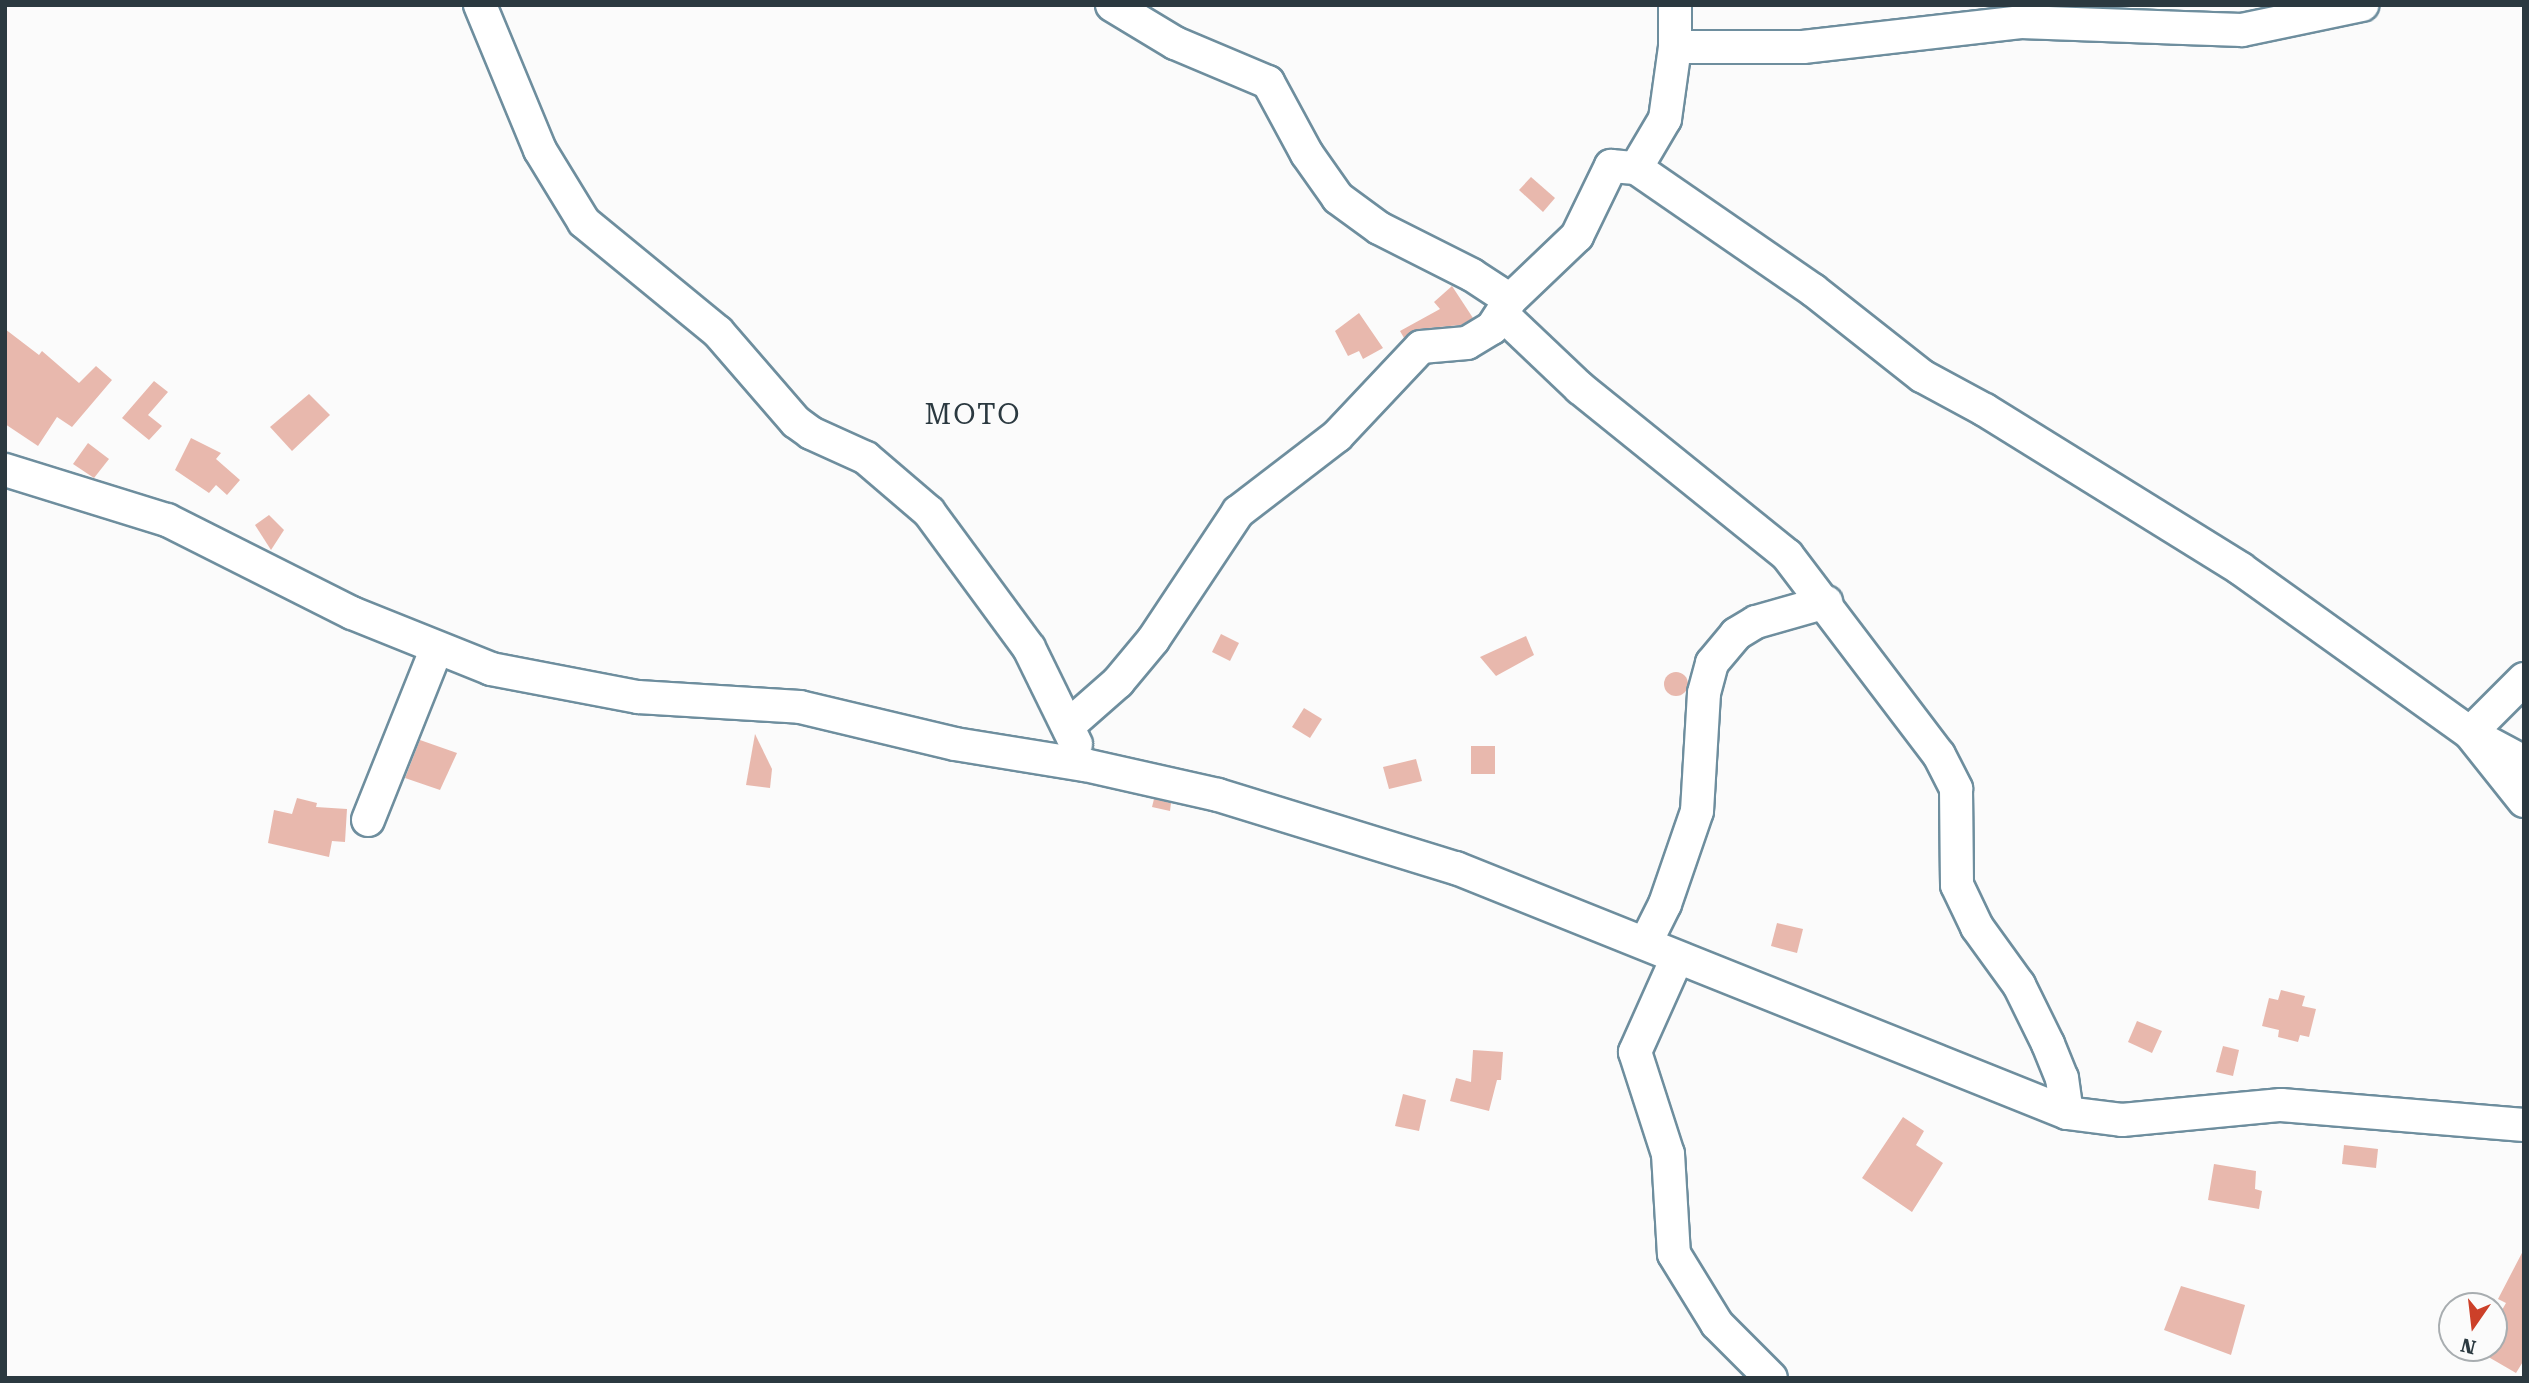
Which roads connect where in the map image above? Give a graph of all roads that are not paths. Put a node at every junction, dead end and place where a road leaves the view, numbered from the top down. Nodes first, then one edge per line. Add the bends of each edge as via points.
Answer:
1 (480, 5) edge
2 (1112, 5) edge
3 (1675, 5) edge
4 (2362, 5) edge
5 (1675, 47) junction
6 (1636, 168) junction
7 (1506, 307) junction
8 (5, 471) edge
9 (1826, 603) junction
10 (436, 650) junction
11 (2524, 679) edge
12 (1068, 726) junction
13 (2470, 733) junction
14 (2524, 762) edge
15 (1085, 765) junction
16 (2524, 801) edge
17 (368, 820) dead end
18 (1646, 942) junction
19 (1677, 958) junction
20 (2067, 1113) junction
21 (2524, 1125) edge
22 (1771, 1378) edge

1 - 12 street via 540,150 584,222 718,332 796,422 866,458 929,512 1029,648
2 - 7 street via 1175,43 1268,82 1307,154 1338,198 1379,228 1472,275
3 - 5 street
4 - 5 street via 2242,30 2021,22 1803,47
5 - 6 street via 1665,118
6 - 7 street via 1611,166 1577,236
6 - 13 street via 1813,290 1922,376 1985,410 2241,569
7 - 9 street via 1580,388 1787,555
7 - 12 street via 1479,339 1420,347 1338,436 1238,512 1153,640 1118,682
8 - 10 street via 167,520 300,589
9 - 18 street via 1756,622 1737,634 1712,663 1704,693 1697,811 1665,904
9 - 20 street via 1952,778 1958,802 1957,885 1977,926 2019,985 2048,1044 2062,1078
10 - 15 street via 491,669 625,695 800,707 955,744
10 - 17 street
11 - 13 street
12 - 15 street
13 - 14 street
13 - 16 street
15 - 18 street via 1218,795 1456,868
18 - 19 street
19 - 20 street
19 - 22 street via 1635,1052 1668,1154 1668,1213 1674,1254 1717,1324
20 - 21 street via 2122,1120 2281,1105

